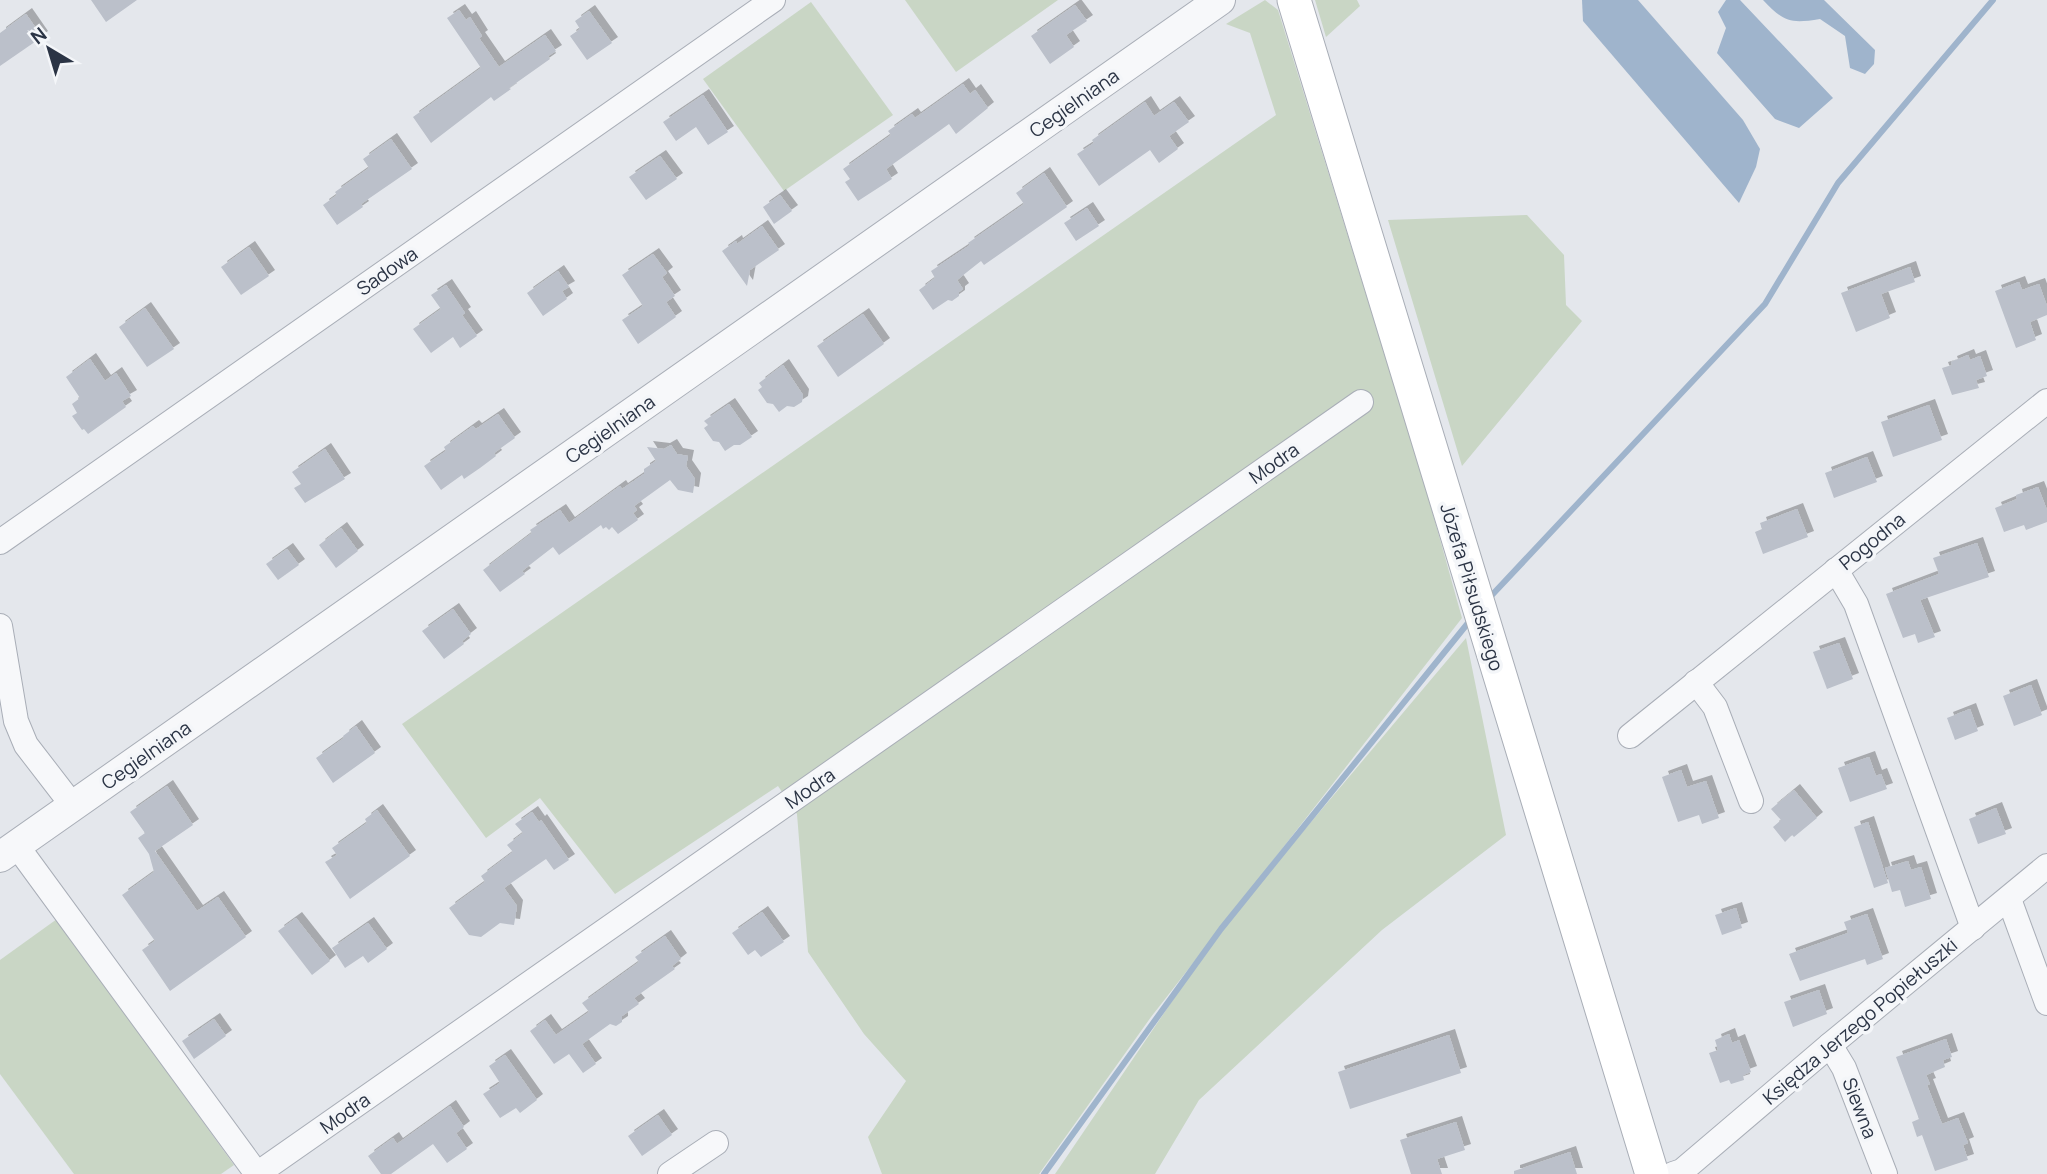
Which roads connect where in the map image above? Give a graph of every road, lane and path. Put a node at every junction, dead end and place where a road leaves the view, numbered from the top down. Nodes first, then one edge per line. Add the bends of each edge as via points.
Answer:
1 (773, 0) edge
2 (1220, 0) edge
3 (1294, 0) edge
4 (2047, 401) edge
5 (1362, 402) dead end
6 (0, 542) edge
7 (1836, 570) junction
8 (0, 626) edge
9 (1696, 682) junction
10 (1630, 736) dead end
11 (1751, 801) dead end
12 (74, 806) junction
13 (9, 851) edge
14 (2047, 866) edge
15 (2009, 899) junction
16 (1973, 928) junction
17 (2047, 1003) edge
18 (1830, 1045) junction
19 (716, 1143) dead end
20 (257, 1174) edge
21 (670, 1174) edge
22 (1651, 1174) edge
23 (1673, 1174) edge
24 (1885, 1174) edge

1 - 6 street, Sadowa
2 - 12 street, Cegielniana
3 - 22 main road, Józefa Piłsudskiego
4 - 7 street, Pogodna
5 - 20 street, Modra
7 - 9 street, Pogodna
7 - 16 street via 1856,604
8 - 12 street via 16,721 26,745
9 - 10 street, Pogodna
9 - 11 street via 1715,707
12 - 13 street, Cegielniana
13 - 20 street, Modra
14 - 15 street, Księdza Jerzego Popiełuszki
15 - 16 street, Księdza Jerzego Popiełuszki
15 - 17 street
16 - 18 street, Księdza Jerzego Popiełuszki
18 - 23 street, Księdza Jerzego Popiełuszki
18 - 24 street, Siewna via 1844,1068
19 - 21 street

